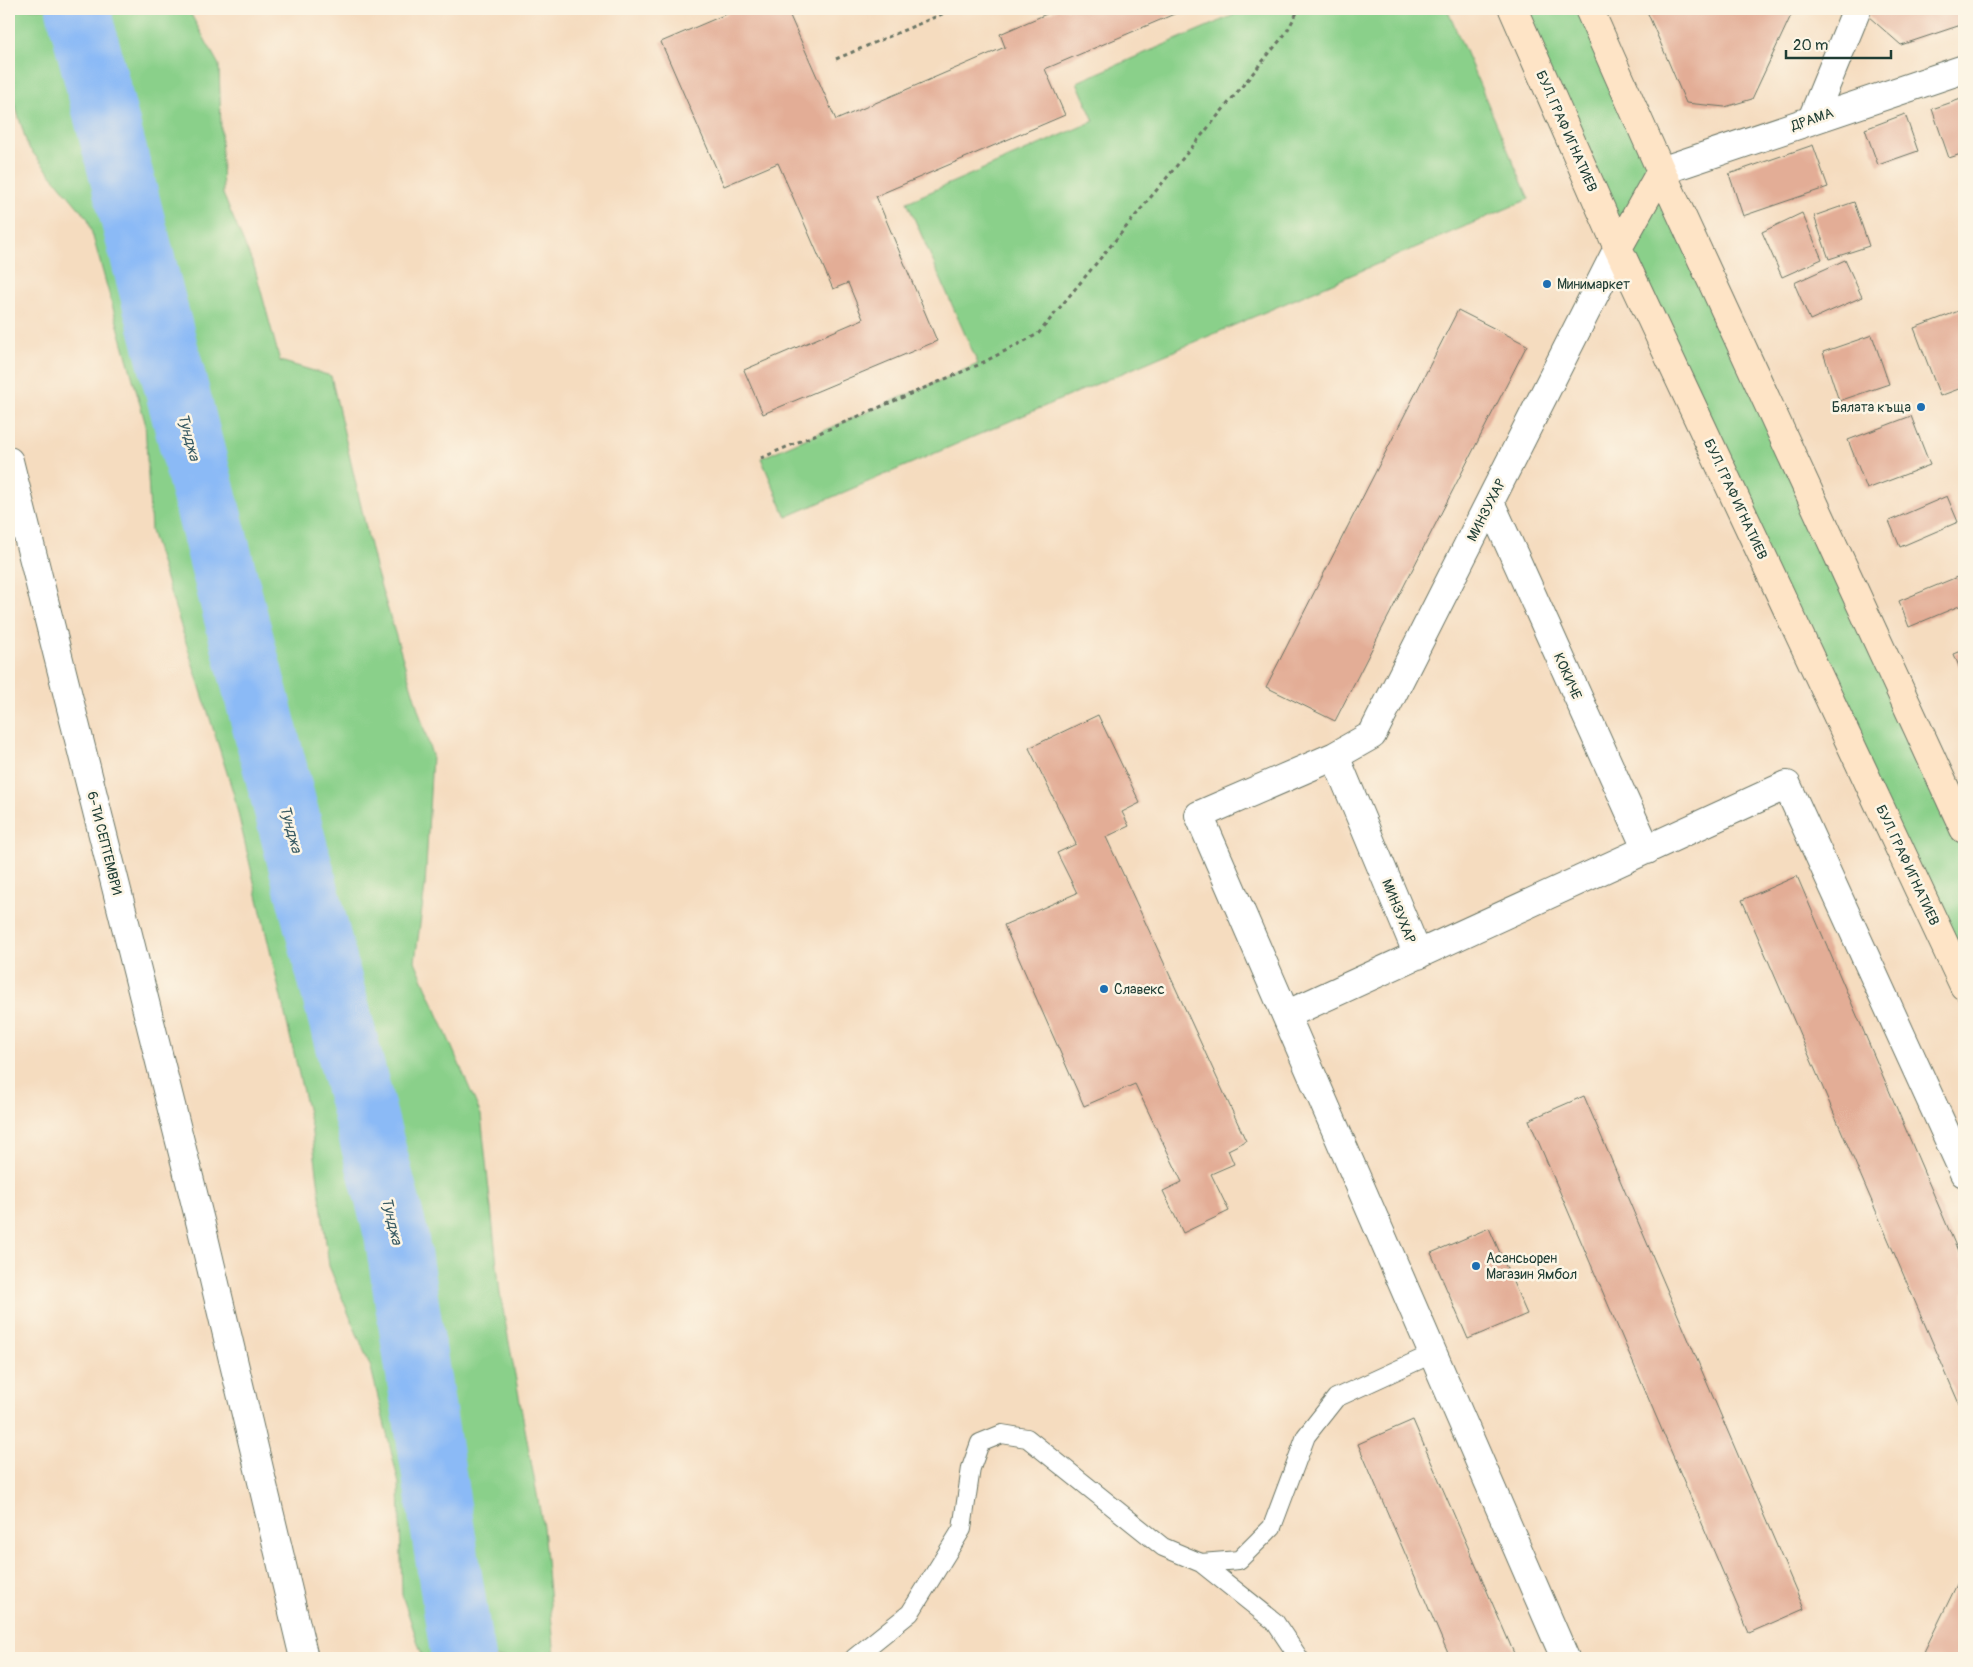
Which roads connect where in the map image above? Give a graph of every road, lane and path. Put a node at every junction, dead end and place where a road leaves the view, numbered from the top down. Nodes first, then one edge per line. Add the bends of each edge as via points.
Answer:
1 (954, 9) edge
2 (1299, 9) edge
3 (1513, 9) edge
4 (1589, 9) edge
5 (1857, 9) edge
6 (836, 60) dead end
7 (1964, 69) edge
8 (1812, 119) junction
9 (1661, 171) junction
10 (1618, 248) junction
11 (761, 458) dead end
12 (9, 461) edge
13 (1490, 502) junction
14 (1335, 756) junction
15 (1964, 829) edge
16 (1647, 850) junction
17 (1418, 955) junction
18 (1964, 986) edge
19 (1286, 1015) junction
20 (1964, 1173) edge
21 (1432, 1354) junction
22 (1200, 1563) junction
23 (304, 1658) edge
24 (854, 1658) edge
25 (1299, 1658) edge
26 (1565, 1658) edge

1 - 6 path
2 - 11 path via 1286,32 1038,334 978,364
3 - 10 main road, БУЛ. ГРАФ ИГНАТИЕВ
4 - 9 main road
5 - 8 street
7 - 8 street, ДРАМА
8 - 9 street, ДРАМА
9 - 10 main road
9 - 15 main road
10 - 13 street, МИНЗУХАР
10 - 18 main road, БУЛ. ГРАФ ИГНАТИЕВ
12 - 23 street, 6-ТИ СЕПТЕМВРИ via 200,1225
13 - 14 street, МИНЗУХАР via 1372,735
13 - 16 street, КОКИЧЕ
14 - 17 street, МИНЗУХАР
14 - 19 street, МИНЗУХАР via 1199,815
16 - 17 street
16 - 20 street via 1788,785
17 - 19 street
19 - 21 street
21 - 22 lane via 1336,1398 1306,1436 1272,1527 1239,1560
21 - 26 street
22 - 24 lane via 1163,1547 1027,1438 1002,1434 980,1442 971,1468 962,1529 910,1613
22 - 25 lane via 1275,1622

